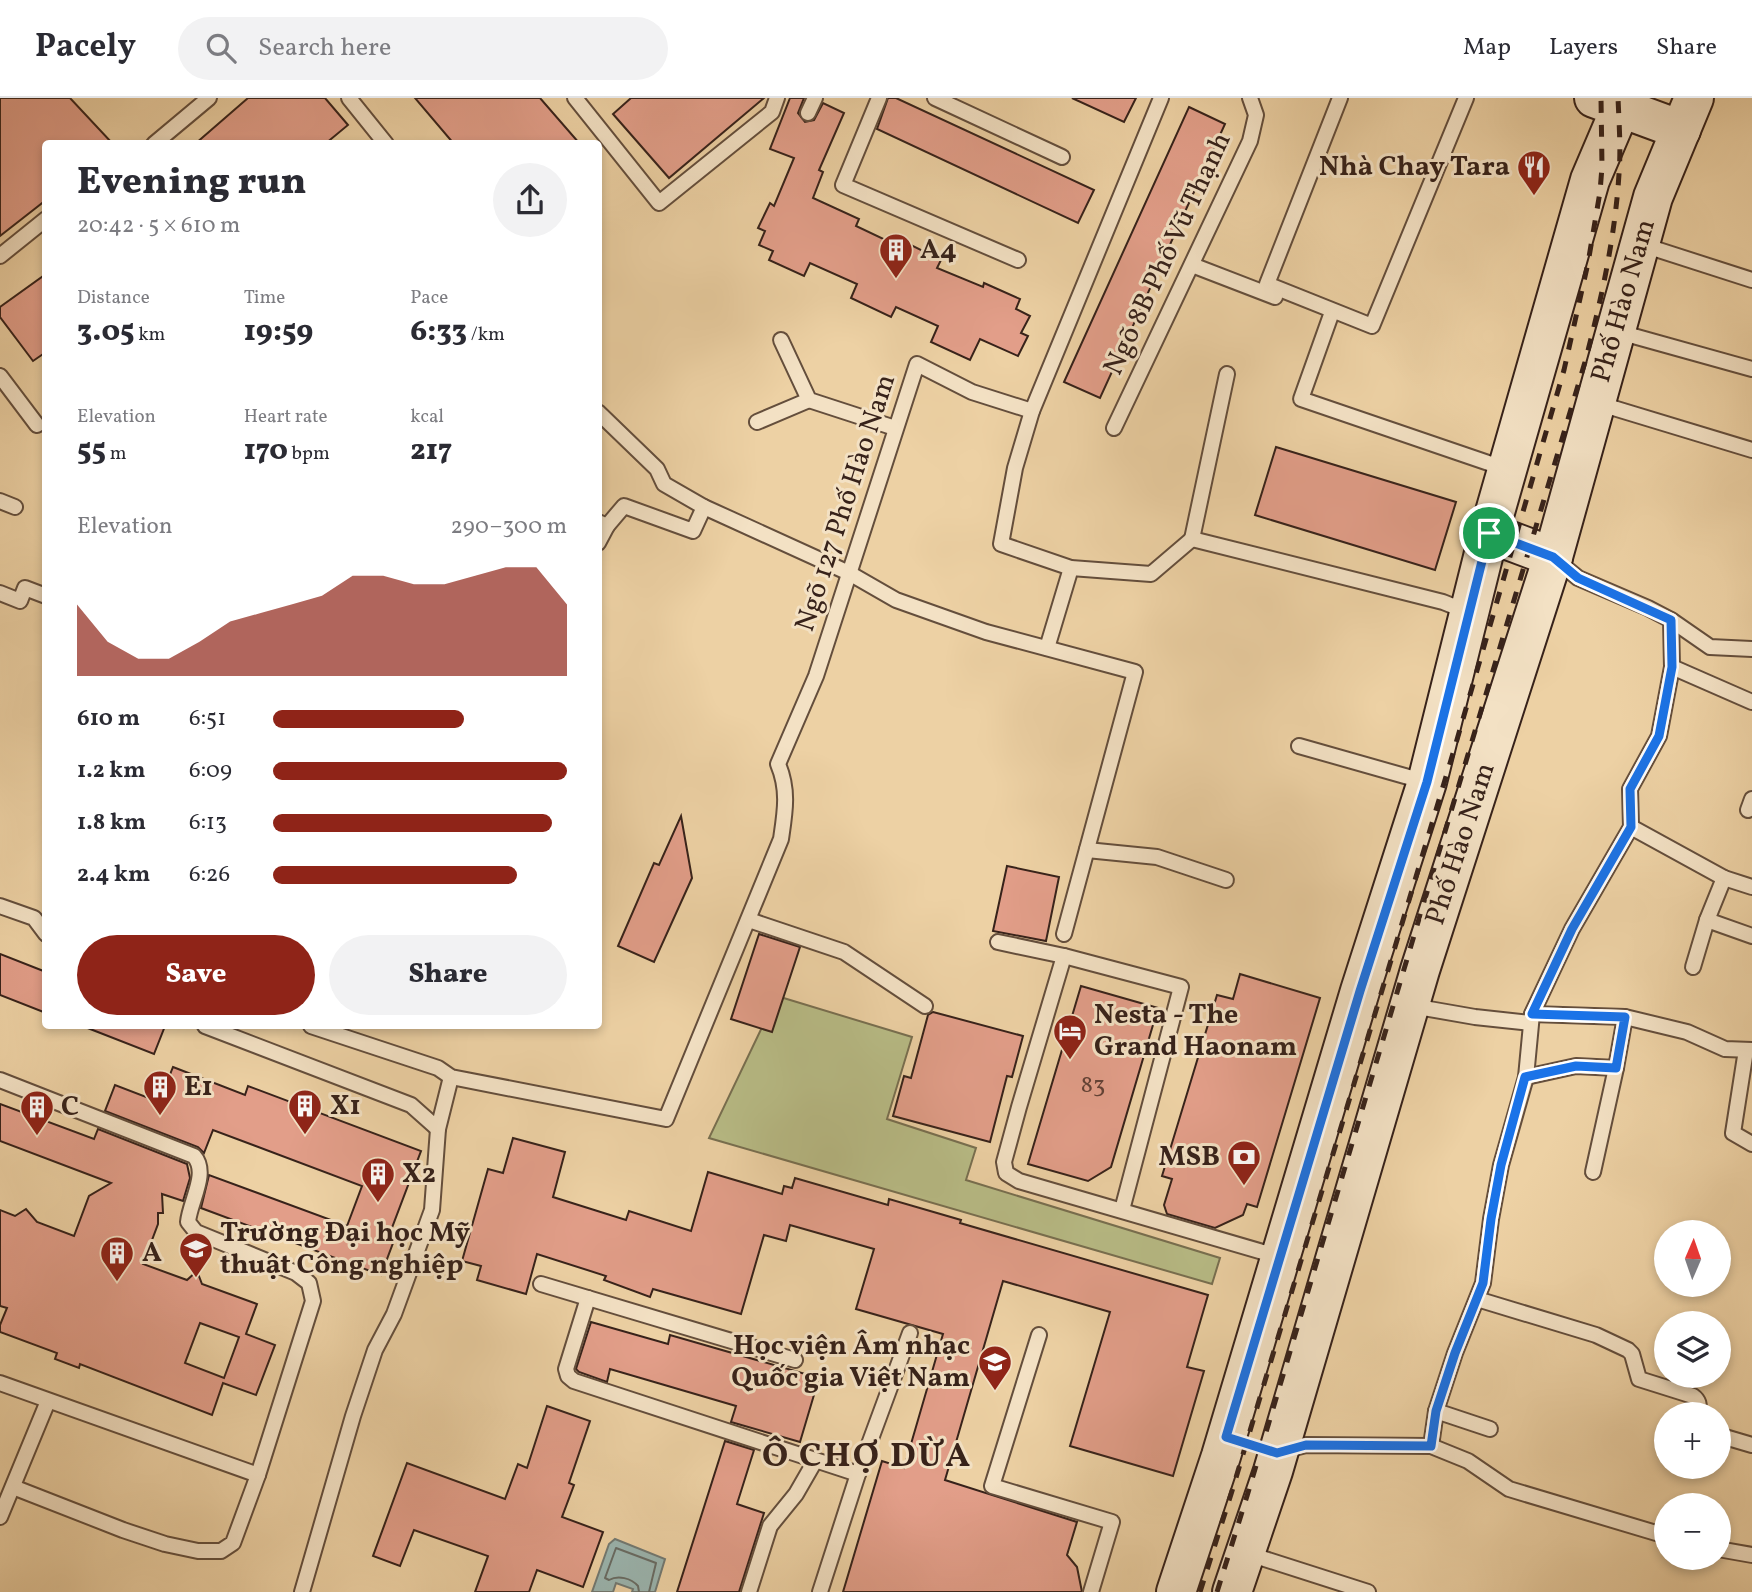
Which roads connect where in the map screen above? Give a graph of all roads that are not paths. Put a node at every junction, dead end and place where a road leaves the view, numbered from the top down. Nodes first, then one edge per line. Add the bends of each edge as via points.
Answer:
1 (209, 98) edge
2 (349, 98) edge
3 (575, 98) edge
4 (778, 98) edge
5 (816, 98) edge
6 (879, 98) edge
7 (935, 98) edge
8 (1161, 98) edge
9 (1250, 98) edge
10 (1340, 98) edge
11 (1466, 98) edge
12 (1613, 101) edge
13 (808, 113) dead end
14 (1688, 114) edge
15 (159, 140) edge
16 (383, 140) edge
17 (1062, 157) dead end
18 (42, 222) edge
19 (1640, 244) junction
20 (0, 256) edge
21 (1018, 260) dead end
22 (1192, 265) junction
23 (1752, 279) edge
24 (1330, 315) junction
25 (1616, 331) junction
26 (781, 340) dead end
27 (1752, 369) edge
28 (1227, 374) dead end
29 (0, 376) edge
30 (809, 400) junction
31 (1596, 403) junction
32 (1032, 411) junction
33 (602, 416) edge
34 (757, 422) dead end
35 (37, 425) dead end
36 (895, 428) junction
37 (1114, 428) dead end
38 (1752, 450) edge
39 (1507, 470) junction
40 (0, 502) edge
41 (705, 507) junction
42 (15, 508) dead end
43 (603, 524) edge
44 (1489, 533) junction
45 (1192, 539) junction
46 (1553, 557) junction
47 (1071, 568) junction
48 (849, 573) junction
49 (0, 593) edge
50 (42, 594) edge
51 (1469, 613) junction
52 (1671, 620) junction
53 (1047, 648) junction
54 (1752, 649) edge
55 (1672, 667) junction
56 (1752, 702) edge
57 (1299, 746) dead end
58 (1427, 782) junction
59 (1631, 827) junction
60 (1087, 850) junction
61 (1724, 878) junction
62 (1226, 880) dead end
63 (1752, 887) edge
64 (0, 906) edge
65 (748, 920) junction
66 (1707, 920) junction
67 (42, 929) edge
68 (1064, 934) dead end
69 (1752, 936) edge
70 (998, 942) dead end
71 (1064, 956) junction
72 (1693, 967) dead end
73 (1360, 991) junction
74 (925, 1006) dead end
75 (1411, 1006) junction
76 (1625, 1017) junction
77 (1531, 1019) junction
78 (213, 1029) edge
79 (326, 1029) edge
80 (1749, 1050) edge
81 (1616, 1068) junction
82 (451, 1077) junction
83 (1525, 1077) junction
84 (0, 1080) edge
85 (438, 1129) junction
86 (1752, 1144) edge
87 (1593, 1172) dead end
88 (1122, 1210) junction
89 (1281, 1258) junction
90 (541, 1284) dead end
91 (588, 1298) junction
92 (1477, 1299) junction
93 (910, 1333) dead end
94 (1039, 1335) dead end
95 (795, 1360) dead end
96 (0, 1383) edge
97 (48, 1401) junction
98 (1699, 1402) edge
99 (1436, 1411) junction
100 (1490, 1429) dead end
101 (1226, 1437) junction
102 (1731, 1439) edge
103 (1752, 1445) edge
104 (1431, 1446) junction
105 (1277, 1453) junction
106 (815, 1461) junction
107 (858, 1474) junction
108 (258, 1475) junction
109 (13, 1487) junction
110 (0, 1517) edge
111 (1654, 1532) edge
112 (1731, 1551) edge
113 (1246, 1553) junction
114 (1752, 1555) edge
115 (302, 1592) edge
116 (749, 1592) edge
117 (820, 1592) edge
118 (1091, 1592) edge
119 (1177, 1592) edge
120 (1233, 1592) edge
121 (1368, 1592) edge

1 - 15 lane
2 - 16 lane
3 - 4 lane via 659,203 772,112
5 - 13 lane
6 - 21 lane via 843,185
7 - 17 lane
8 - 32 lane
9 - 22 lane, Ngõ 8B Phố Vũ Thạnh via 1256,115 1250,141
10 - 24 lane via 1266,284
11 - 24 lane via 1372,326
12 - 14 main road
12 - 39 main road, Phố Hào Nam
14 - 19 main road, Phố Hào Nam via 1653,197
18 - 20 lane
19 - 23 lane
19 - 25 main road, Phố Hào Nam
22 - 24 lane
22 - 37 lane, Ngõ 8B Phố Vũ Thạnh
24 - 39 lane via 1301,399
25 - 27 lane
25 - 31 main road, Phố Hào Nam
26 - 30 lane
28 - 45 lane
29 - 35 lane
30 - 34 lane
30 - 36 lane
31 - 38 lane
31 - 46 main road, Phố Hào Nam
32 - 36 lane, Ngõ 127 Phố Hào Nam via 972,392 917,364
32 - 47 lane via 1015,468 1001,544
33 - 41 lane via 657,469 664,484
36 - 48 lane, Ngõ 127 Phố Hào Nam
39 - 44 main road, Phố Hào Nam
40 - 42 lane
41 - 43 lane via 693,531 624,506
41 - 48 lane
44 - 46 main road
44 - 51 main road, Phố Hào Nam
45 - 47 lane via 1151,574
45 - 51 lane via 1443,602
46 - 52 lane via 1578,578
46 - 75 main road, Phố Hào Nam
47 - 53 lane
48 - 53 lane via 896,600
48 - 65 lane, Ngõ 127 Phố Hào Nam via 816,676 778,764 787,799 781,839
49 - 50 lane via 20,601 25,588
51 - 58 main road, Phố Hào Nam
52 - 54 lane via 1710,648
52 - 55 lane
53 - 60 lane via 1135,671
55 - 56 lane
55 - 59 lane via 1659,736 1630,789
57 - 58 lane
58 - 73 main road, Phố Hào Nam
59 - 61 lane
59 - 77 lane via 1572,929
60 - 62 lane via 1157,857
60 - 68 lane
61 - 63 lane
61 - 66 lane
64 - 67 lane via 34,918
65 - 74 lane via 844,952
65 - 82 lane, Ngõ 127 Phố Hào Nam via 666,1119
66 - 69 lane
66 - 72 lane
70 - 71 lane
71 - 88 lane via 1018,1107 1004,1162 1006,1172 1019,1181
71 - 88 lane via 1181,988
73 - 75 main road
73 - 89 main road, Phố Hào Nam
75 - 77 lane
75 - 105 main road, Phố Hào Nam
76 - 77 lane
76 - 80 lane via 1688,1032 1725,1049
76 - 81 lane
77 - 83 lane
78 - 85 lane via 411,1105
79 - 82 lane via 438,1068
80 - 86 lane via 1733,1133
81 - 83 lane via 1576,1066
81 - 87 lane
82 - 85 lane
83 - 92 lane via 1501,1165
84 - 108 lane via 194,1156 201,1173 188,1222 196,1232 296,1273 309,1283 313,1301
85 - 115 lane via 432,1210 394,1314 370,1363
88 - 89 lane
89 - 101 main road, Phố Hào Nam
90 - 91 lane
91 - 95 lane
91 - 106 lane via 566,1369 568,1376
92 - 98 lane via 1596,1335 1632,1354 1639,1379
92 - 99 lane
93 - 107 lane
94 - 118 lane via 992,1486 1112,1522
96 - 97 lane
97 - 108 lane
97 - 109 lane
99 - 100 lane
99 - 104 lane
101 - 105 main road
101 - 119 main road, Phố Hào Nam
102 - 103 lane
104 - 105 lane via 1306,1445
104 - 111 lane via 1468,1461 1509,1489
105 - 113 main road, Phố Hào Nam
106 - 107 lane
106 - 116 lane via 770,1526
107 - 117 lane
108 - 109 lane via 239,1533 221,1551 165,1544
109 - 110 lane
112 - 114 lane
113 - 120 main road, Phố Hào Nam
113 - 121 lane

